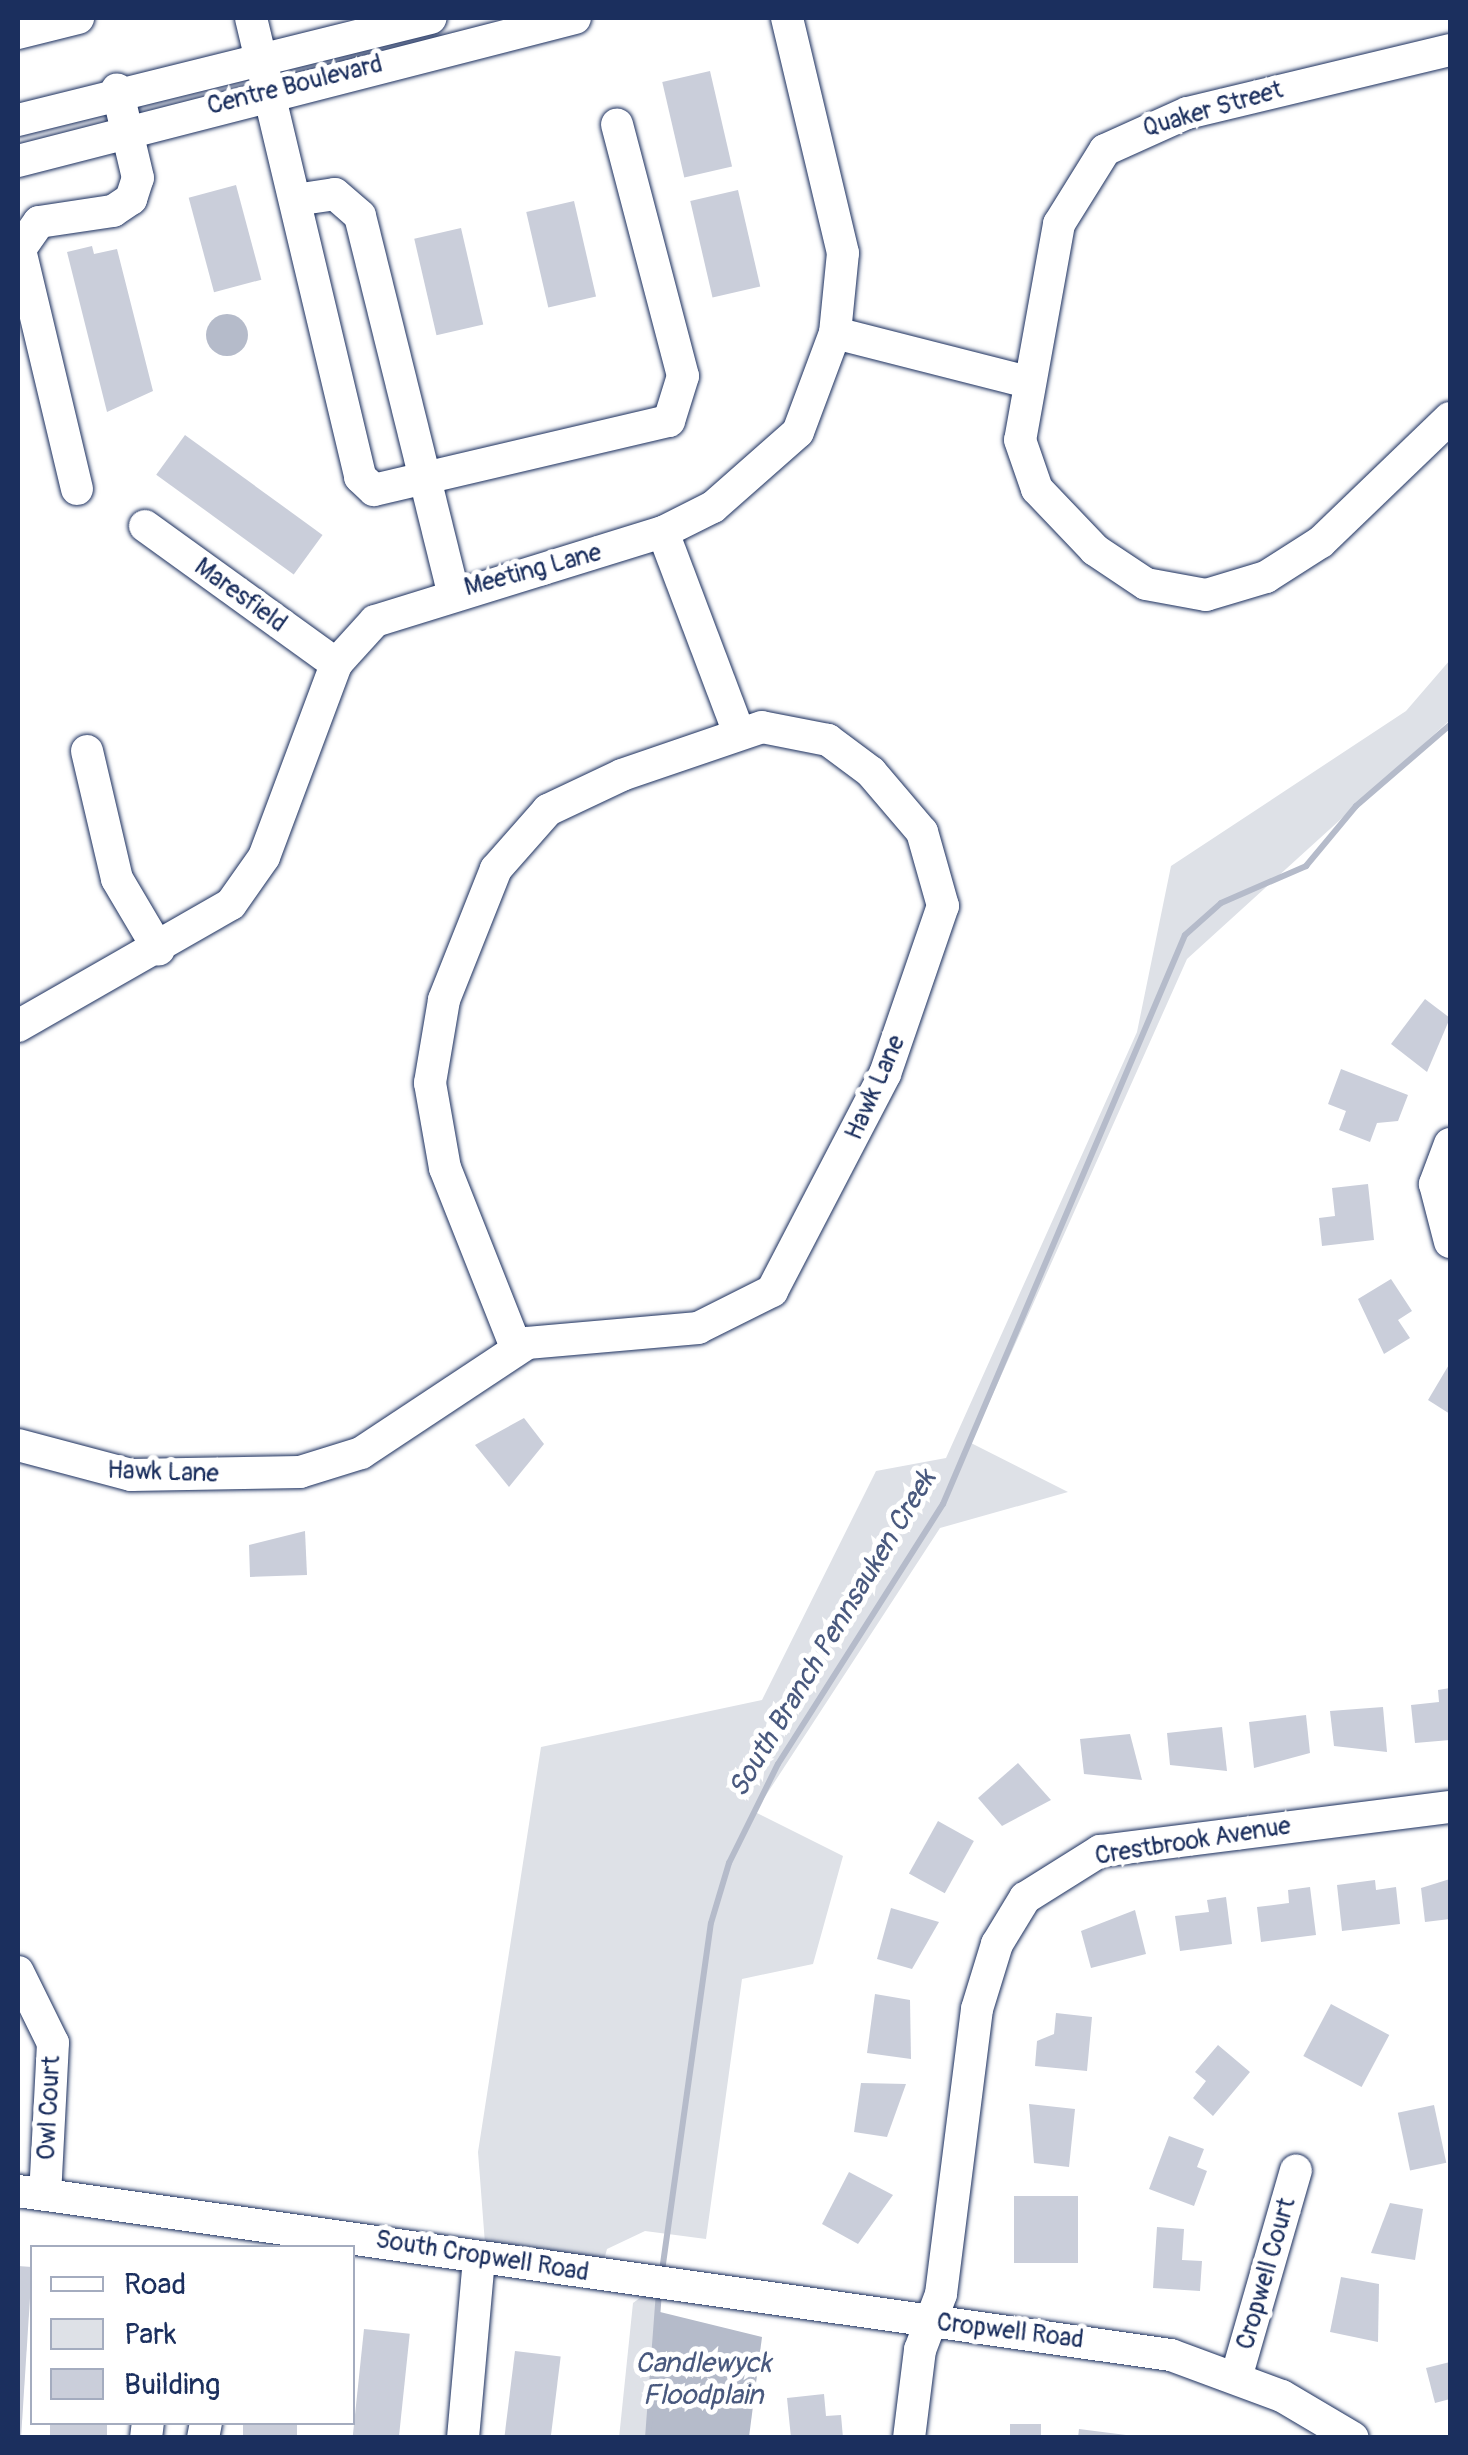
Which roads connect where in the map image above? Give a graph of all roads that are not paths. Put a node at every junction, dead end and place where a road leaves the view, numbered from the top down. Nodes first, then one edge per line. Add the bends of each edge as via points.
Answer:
1 (78, 18) edge
2 (251, 18) edge
3 (430, 18) edge
4 (574, 18) edge
5 (787, 18) edge
6 (18, 33) edge
7 (1450, 50) edge
8 (260, 58) junction
9 (117, 89) junction
10 (269, 92) junction
11 (18, 120) edge
12 (616, 124) dead end
13 (128, 128) junction
14 (18, 161) edge
15 (295, 200) junction
16 (835, 333) junction
17 (1024, 380) junction
18 (1450, 418) edge
19 (424, 480) junction
20 (77, 490) dead end
21 (145, 526) dead end
22 (664, 532) junction
23 (453, 592) junction
24 (336, 664) junction
25 (739, 732) junction
26 (87, 751) dead end
27 (160, 950) junction
28 (18, 1026) edge
29 (1450, 1144) edge
30 (1450, 1242) edge
31 (516, 1347) junction
32 (18, 1445) edge
33 (1450, 1807) edge
34 (18, 1972) edge
35 (1296, 2170) dead end
36 (31, 2193) edge
37 (479, 2258) junction
38 (648, 2284) joint
39 (930, 2321) junction
40 (1236, 2378) junction
41 (463, 2438) edge
42 (910, 2438) edge
43 (1354, 2438) edge

1 - 6 street
2 - 8 street
3 - 8 street, Centre Boulevard
4 - 10 street, Centre Boulevard
5 - 16 street, Meeting Lane via 839,222
7 - 17 street, Quaker Street via 1187,113 1104,150 1064,210
8 - 9 street, Centre Boulevard
8 - 10 street
9 - 11 street, Centre Boulevard
9 - 13 street
10 - 13 street, Centre Boulevard
10 - 15 street
12 - 19 street via 683,376 681,402 668,421
13 - 14 street, Centre Boulevard
13 - 20 street via 138,178 131,199 112,212 39,222 20,249
15 - 19 street via 335,194 360,216
15 - 19 street via 362,482 380,491
16 - 17 street
16 - 22 street, Meeting Lane via 798,432 726,498
17 - 18 street, Quaker Street via 1020,440 1037,489 1118,569 1174,593 1236,590 1294,561
19 - 23 street
21 - 24 street, Maresfield
22 - 23 street, Meeting Lane
22 - 25 street
23 - 24 street, Meeting Lane via 375,621
24 - 27 street, Meeting Lane via 248,884 212,920
25 - 31 street, Hawk Lane via 584,791 527,827 490,881 450,984 430,1083 437,1140
25 - 31 street, Hawk Lane via 804,730 850,755 897,801 942,879 930,960 867,1114 772,1291 698,1328
26 - 27 street via 117,879
27 - 28 street, Meeting Lane
29 - 30 street via 1434,1184
31 - 32 street, Hawk Lane via 389,1437 300,1472 130,1475
33 - 39 street, Crestbrook Avenue via 1100,1851 1025,1898 997,1944 977,2009
34 - 36 street, Owl Court via 53,2043
35 - 40 street, Cropwell Court
36 - 37 street, South Cropwell Road
37 - 38 street, South Cropwell Road
37 - 41 street
38 - 39 street, Cropwell Road
39 - 40 street, Cropwell Road via 1171,2355
39 - 42 street, Crestbrook Avenue
40 - 43 street, Cropwell Road

